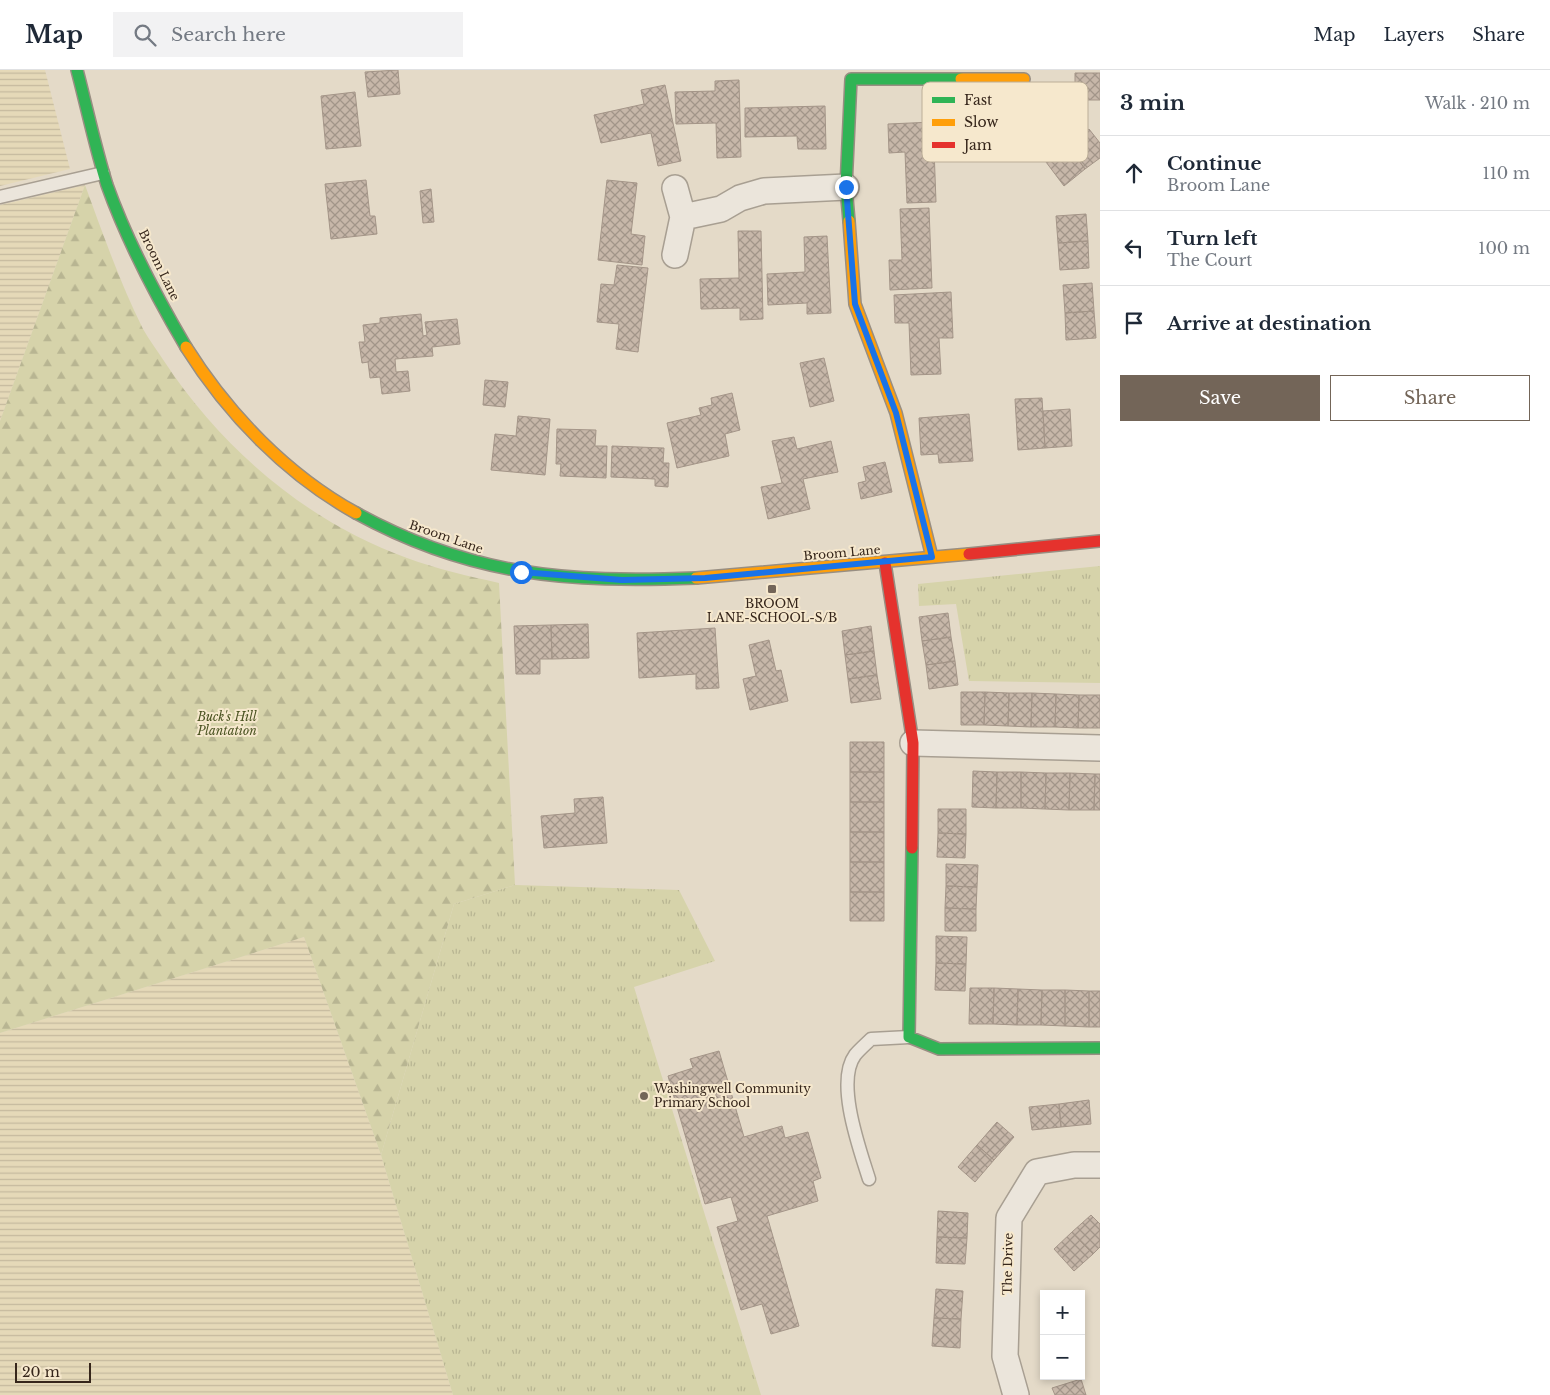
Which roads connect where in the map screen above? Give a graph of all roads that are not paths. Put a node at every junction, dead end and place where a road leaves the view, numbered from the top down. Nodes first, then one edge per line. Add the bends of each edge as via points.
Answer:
1 (77, 70) edge
2 (1024, 79) dead end
3 (103, 173) junction
4 (846, 187) junction
5 (675, 188) dead end
6 (0, 196) edge
7 (683, 217) junction
8 (675, 255) dead end
9 (1100, 541) edge
10 (932, 557) junction
11 (885, 563) junction
12 (913, 743) junction
13 (1100, 748) edge
14 (908, 1037) junction
15 (1100, 1048) edge
16 (1100, 1165) edge
17 (869, 1179) dead end
18 (1016, 1395) edge

1 - 3 street, Broom Lane
2 - 4 street via 852,79
3 - 6 lane
3 - 11 street, Broom Lane via 135,251 169,318 212,386 255,436 300,476 348,508 391,531 458,558 521,572 586,578 705,578
4 - 7 street via 764,191 740,198 721,209
4 - 10 street via 855,304 896,413
5 - 7 street
7 - 8 street
9 - 10 street, Broom Lane
10 - 11 street, Broom Lane
11 - 12 street
12 - 13 street
12 - 14 street
14 - 15 street via 939,1048
14 - 17 lane via 871,1039 853,1057 847,1085 850,1112
16 - 18 street, The Drive via 1074,1165 1037,1172 1009,1218 1006,1356

